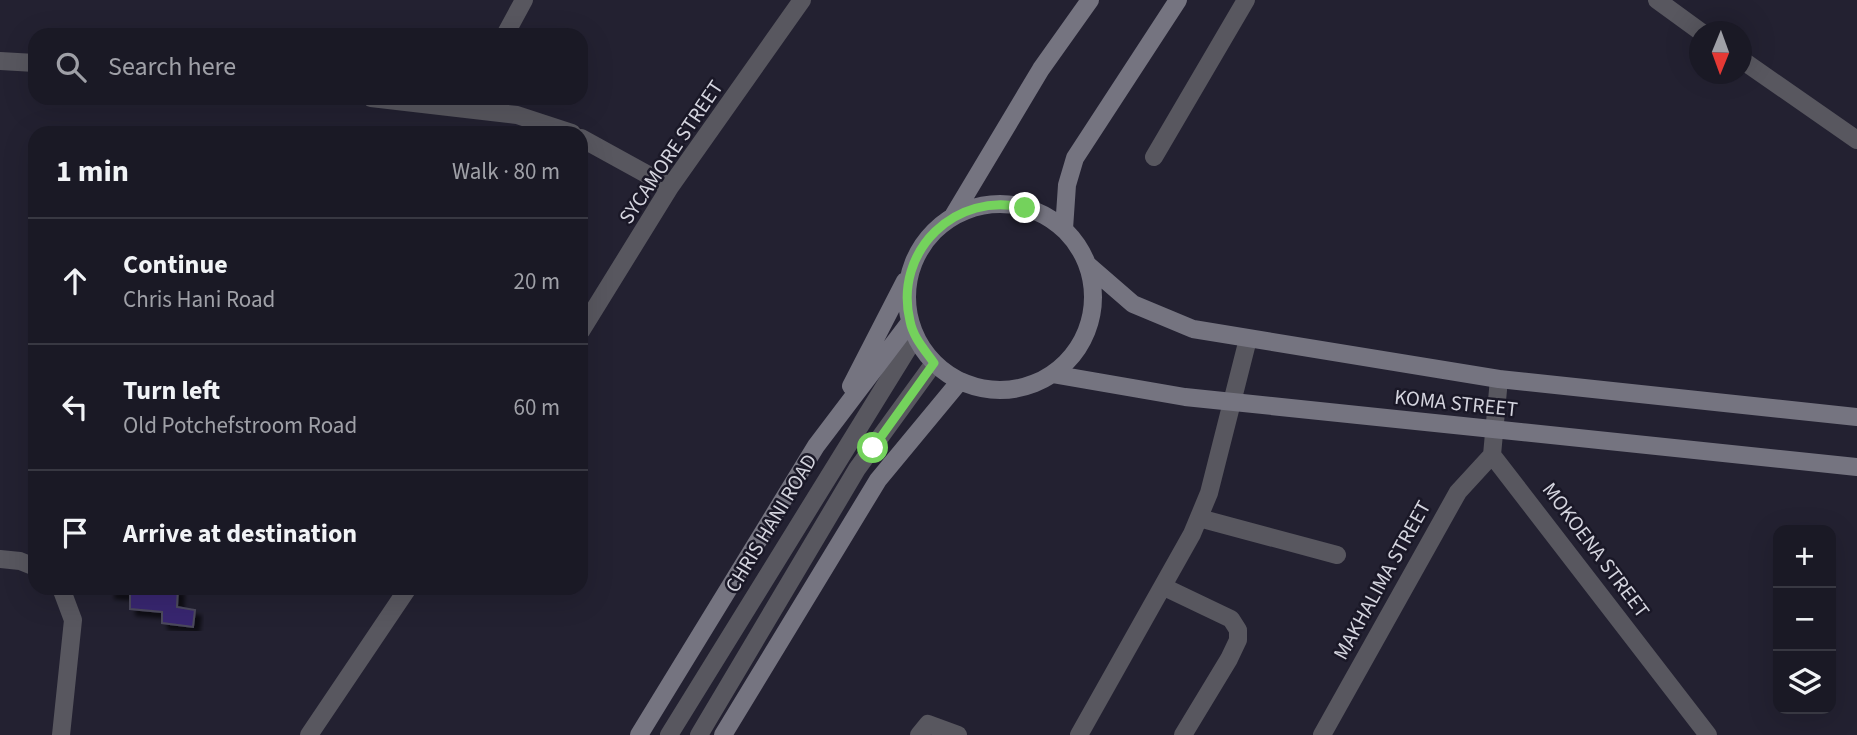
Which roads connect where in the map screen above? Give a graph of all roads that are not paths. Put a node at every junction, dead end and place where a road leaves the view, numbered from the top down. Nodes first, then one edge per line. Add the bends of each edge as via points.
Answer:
1 (524, 0) edge
2 (802, 0) edge
3 (1090, 0) edge
4 (1178, 0) edge
5 (1246, 0) edge
6 (1657, 0) edge
7 (1689, 23) edge
8 (509, 28) edge
9 (0, 61) edge
10 (28, 63) edge
11 (1752, 67) edge
12 (475, 105) edge
13 (551, 126) edge
14 (1857, 139) edge
15 (588, 142) edge
16 (1154, 157) dead end
17 (670, 187) junction
18 (953, 216) junction
19 (1064, 229) junction
20 (1088, 265) junction
21 (909, 274) junction
22 (588, 320) edge
23 (912, 329) junction
24 (1248, 339) junction
25 (934, 363) junction
26 (1052, 374) junction
27 (1499, 379) junction
28 (960, 381) junction
29 (1233, 402) junction
30 (1857, 418) edge
31 (1494, 431) junction
32 (826, 433) junction
33 (1492, 455) junction
34 (1857, 467) edge
35 (1199, 518) junction
36 (1337, 555) dead end
37 (0, 559) edge
38 (28, 564) edge
39 (1164, 587) junction
40 (65, 595) edge
41 (403, 595) edge
42 (61, 735) edge
43 (309, 735) edge
44 (639, 735) edge
45 (669, 735) edge
46 (699, 735) edge
47 (723, 735) edge
48 (919, 735) edge
49 (958, 735) edge
50 (1079, 735) edge
51 (1183, 735) edge
52 (1322, 735) edge
53 (1708, 735) edge

1 - 8 street
2 - 17 street, SYCAMORE STREET
3 - 18 main road via 1015,111
4 - 19 main road via 1075,158 1067,185
5 - 16 street
6 - 7 street
9 - 10 street
11 - 14 street
12 - 13 street
15 - 17 street
17 - 22 street, SYCAMORE STREET
18 - 19 main road via 981,205 1010,205 1039,212
18 - 21 main road via 933,231
19 - 20 main road
20 - 24 main road, KOMA STREET via 1133,304 1193,329
20 - 26 main road via 1093,295 1089,326 1075,353
21 - 23 main road via 906,297
21 - 32 main road, CHRIS HANI ROAD
23 - 25 main road
23 - 32 main road, CHRIS HANI ROAD
23 - 45 street, CHRIS HANI ROAD
24 - 27 main road, KOMA STREET
24 - 29 street
25 - 28 main road
25 - 46 street via 857,469
26 - 28 main road via 1023,387 1002,389
26 - 29 main road, KOMA STREET
27 - 30 main road, KOMA STREET
27 - 31 street
28 - 47 main road via 878,480
29 - 31 main road, KOMA STREET
29 - 35 street
31 - 33 street
31 - 34 main road, KOMA STREET
32 - 44 main road, CHRIS HANI ROAD
33 - 52 street, MAKHALIMA STREET via 1458,492
33 - 53 street, MOKOENA STREET
35 - 36 street
35 - 39 street
37 - 38 street
39 - 50 street
39 - 51 street via 1231,619 1238,630 1229,659
40 - 42 street via 73,620
41 - 43 street
48 - 49 street via 931,724

